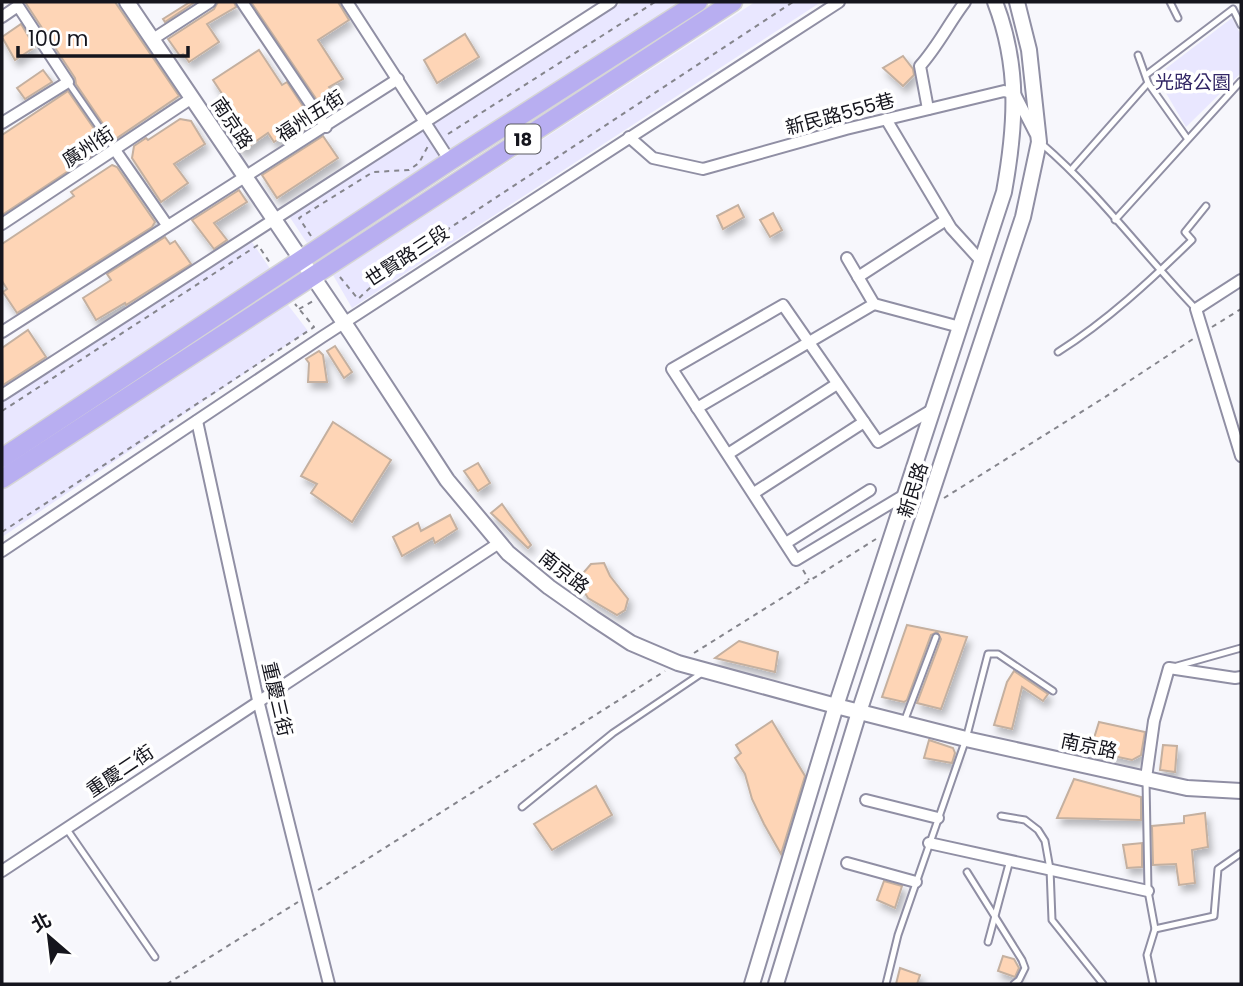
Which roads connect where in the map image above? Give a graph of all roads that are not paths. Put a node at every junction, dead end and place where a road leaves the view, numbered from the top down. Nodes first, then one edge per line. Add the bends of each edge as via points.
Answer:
1 (127, 2) edge
2 (209, 2) edge
3 (242, 2) edge
4 (347, 2) edge
5 (611, 2) edge
6 (698, 2) edge
7 (733, 2) edge
8 (839, 2) edge
9 (965, 2) edge
10 (995, 2) edge
11 (1017, 2) edge
12 (1170, 2) edge
13 (17, 4) edge
14 (2, 17) edge
15 (1178, 18) dead end
16 (1241, 25) edge
17 (153, 39) junction
18 (1138, 55) dead end
19 (1146, 75) junction
20 (398, 79) junction
21 (1241, 80) edge
22 (68, 82) junction
23 (1147, 83) junction
24 (1015, 94) junction
25 (192, 98) junction
26 (928, 109) junction
27 (886, 119) junction
28 (426, 121) junction
29 (2, 122) edge
30 (326, 127) junction
31 (629, 137) junction
32 (1188, 138) junction
33 (1039, 142) junction
34 (115, 150) junction
35 (450, 161) junction
36 (1072, 170) junction
37 (246, 178) junction
38 (1206, 206) dead end
39 (275, 220) junction
40 (946, 220) junction
41 (1115, 220) junction
42 (2, 224) edge
43 (167, 225) junction
44 (847, 258) dead end
45 (302, 261) junction
46 (981, 261) junction
47 (1160, 271) junction
48 (312, 276) junction
49 (858, 277) junction
50 (1241, 280) edge
51 (874, 304) junction
52 (1196, 309) junction
53 (344, 323) junction
54 (960, 327) junction
55 (2, 332) edge
56 (807, 341) junction
57 (1058, 352) dead end
58 (837, 384) junction
59 (2, 395) edge
60 (697, 408) junction
61 (934, 408) junction
62 (197, 421) junction
63 (864, 422) junction
64 (727, 454) junction
65 (1241, 456) edge
66 (2, 458) edge
67 (2, 479) edge
68 (870, 490) dead end
69 (754, 494) junction
70 (906, 494) junction
71 (499, 543) junction
72 (786, 543) junction
73 (2, 551) edge
74 (936, 637) dead end
75 (1241, 648) edge
76 (1169, 668) junction
77 (707, 670) junction
78 (1241, 677) edge
79 (1053, 691) dead end
80 (258, 700) junction
81 (836, 706) junction
82 (859, 712) junction
83 (904, 723) junction
84 (966, 739) junction
85 (1146, 778) junction
86 (1241, 791) edge
87 (866, 800) dead end
88 (522, 807) dead end
89 (1001, 816) dead end
90 (938, 818) junction
91 (66, 828) junction
92 (929, 843) junction
93 (1241, 853) edge
94 (1010, 860) junction
95 (847, 863) dead end
96 (1049, 869) junction
97 (2, 870) edge
98 (967, 872) dead end
99 (916, 883) junction
100 (1148, 891) junction
101 (995, 915) junction
102 (1155, 929) junction
103 (988, 942) dead end
104 (155, 957) dead end
105 (328, 984) edge
106 (752, 984) edge
107 (776, 984) edge
108 (886, 984) edge
109 (1014, 984) edge
110 (1103, 984) edge
111 (1153, 984) edge

1 - 17 street, 南京路
2 - 17 street
3 - 30 street
4 - 20 street
5 - 28 street
6 - 35 main road, 18
7 - 48 main road, 世賢路三段 / 18
8 - 31 street, 世賢路三段
9 - 26 street via 919,66
10 - 24 street, 新民路 via 1011,56
11 - 33 street, 新民路 via 1029,50
12 - 15 lane
13 - 14 street
13 - 22 street
16 - 19 lane via 1233,9
17 - 25 street, 南京路
18 - 19 lane
19 - 23 lane
20 - 28 street
20 - 30 street, 福州五街
21 - 32 lane
22 - 29 street
22 - 34 lane
23 - 32 lane
23 - 36 lane
24 - 26 street, 新民路555巷 via 1004,91
24 - 33 street
24 - 46 street, 新民路 via 1004,192
25 - 34 street, 廣州街
25 - 37 street, 南京路
26 - 27 street, 新民路555巷
27 - 31 street, 新民路555巷 via 703,169 653,158
27 - 40 street
28 - 35 street
28 - 39 street
30 - 37 street, 福州五街
31 - 53 street, 世賢路三段
32 - 41 lane
33 - 36 lane
33 - 82 street, 新民路 via 1014,251
34 - 42 street, 廣州街
34 - 43 street
35 - 45 main road, 18
36 - 41 lane
37 - 39 street, 南京路
37 - 43 street, 福州五街
38 - 47 lane via 1185,232 1192,240
39 - 45 street, 南京路
39 - 59 street
40 - 46 street
40 - 49 street
41 - 47 lane
43 - 55 street, 福州五街
44 - 49 street
45 - 48 street, 南京路
45 - 66 main road, 18
46 - 54 street, 新民路
47 - 52 lane
47 - 57 lane
48 - 53 street, 南京路
48 - 67 main road, 世賢路三段 / 18
49 - 51 street
50 - 52 street
51 - 54 street
51 - 56 street
52 - 65 street
53 - 62 street, 世賢路三段
53 - 71 street, 南京路 via 447,480
54 - 61 street, 新民路
56 - 58 street
56 - 60 street
56 - 60 street via 783,305 672,369
58 - 63 street
58 - 64 street
60 - 64 street
61 - 63 street via 878,442
61 - 70 street, 新民路
62 - 73 street, 世賢路三段
62 - 80 street, 重慶三街
63 - 69 street
64 - 69 street
68 - 72 street
69 - 72 street
70 - 72 street via 796,560
70 - 81 street, 新民路
71 - 77 street, 南京路 via 549,587 631,643
71 - 80 street, 重慶二街
74 - 83 lane
75 - 76 lane
76 - 78 street
76 - 85 street via 1154,721
77 - 81 street, 南京路
77 - 88 lane via 614,733
79 - 84 lane via 998,654 988,654
80 - 91 street, 重慶二街
80 - 105 street, 重慶三街
81 - 82 street, 南京路
81 - 106 street, 新民路
82 - 83 street, 南京路
82 - 107 street, 新民路
83 - 84 street, 南京路
84 - 85 street, 南京路
84 - 90 lane
85 - 86 street, 南京路 via 1188,788
85 - 100 lane
87 - 90 street
89 - 96 lane via 1025,820 1038,830
90 - 92 lane
91 - 97 street, 重慶二街
91 - 104 lane
92 - 94 street
92 - 99 lane
93 - 102 lane via 1217,869 1214,916
94 - 96 street
94 - 101 lane
95 - 99 street
96 - 100 street
96 - 110 lane via 1052,920
98 - 101 lane
99 - 108 lane
100 - 102 lane
101 - 103 lane
101 - 109 lane via 1023,960 1025,968
102 - 111 lane via 1147,956

